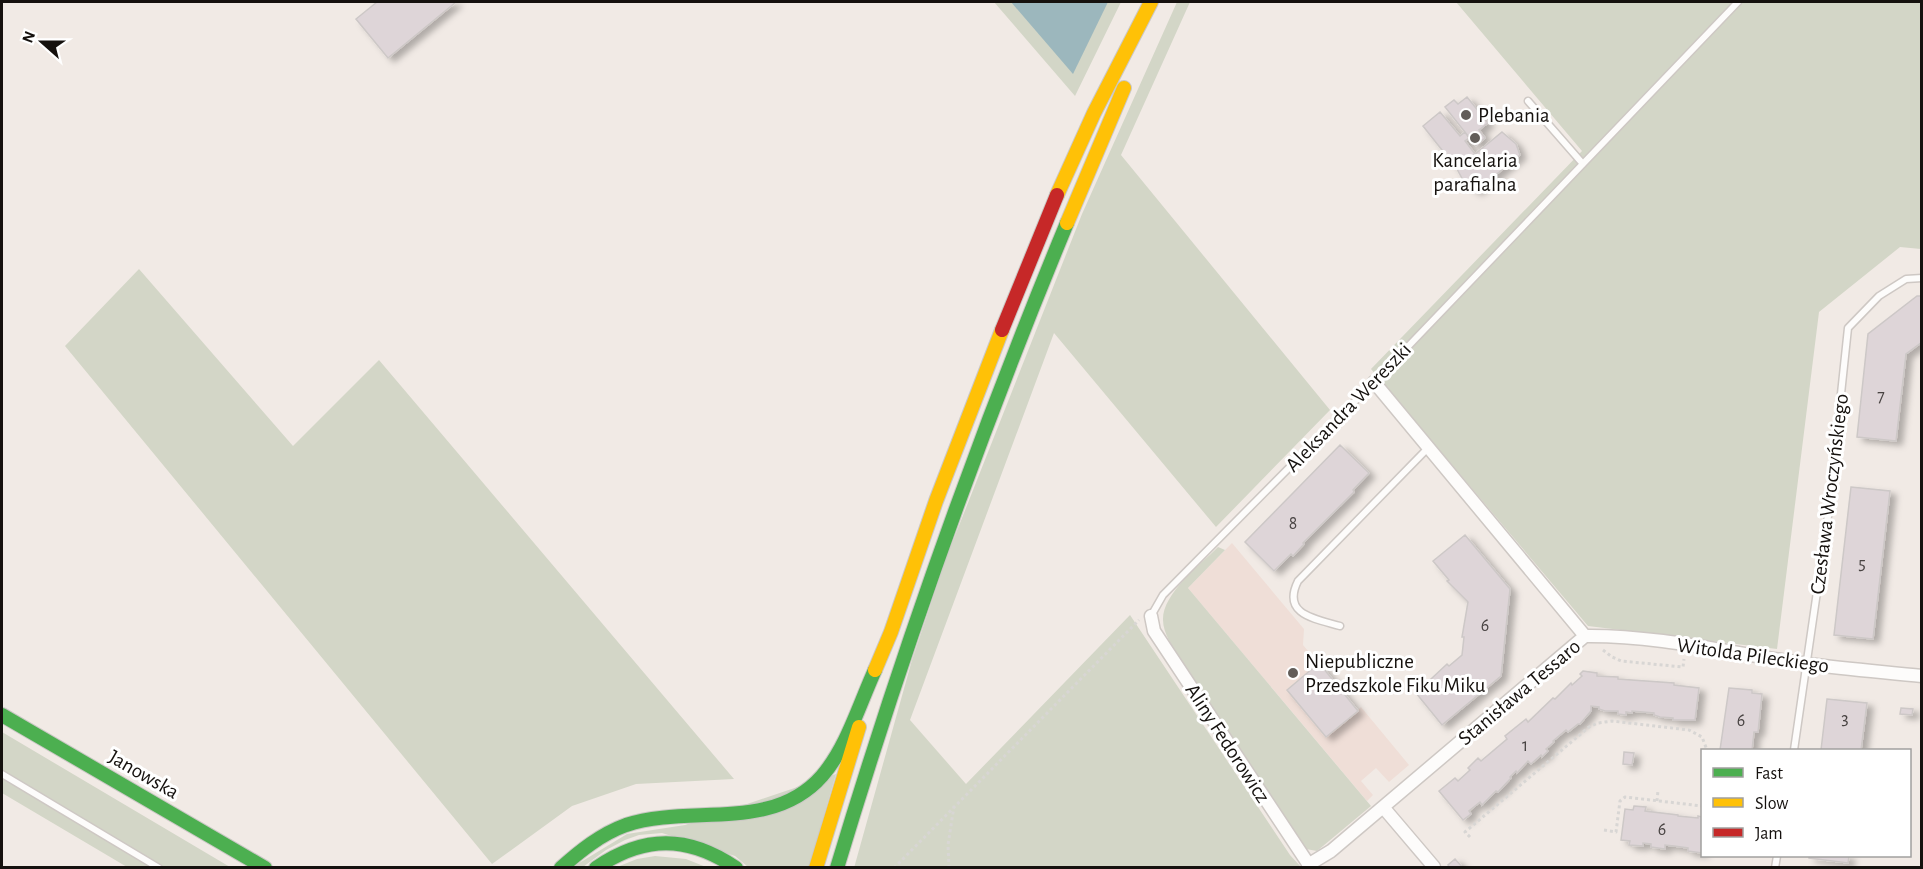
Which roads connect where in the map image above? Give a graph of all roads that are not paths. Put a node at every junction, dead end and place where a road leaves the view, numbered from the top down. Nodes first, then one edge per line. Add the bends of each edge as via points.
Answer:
1 (1151, 2) edge
2 (1159, 2) edge
3 (1738, 2) edge
4 (1528, 101) dead end
5 (1583, 164) junction
6 (1922, 278) edge
7 (1374, 382) junction
8 (1428, 448) junction
9 (1151, 616) joint
10 (1340, 626) dead end
11 (1585, 636) junction
12 (888, 639) junction
13 (1808, 664) junction
14 (1922, 676) edge
15 (2, 715) edge
16 (1794, 749) edge
17 (2, 774) edge
18 (1383, 807) junction
19 (1310, 866) edge
20 (159, 867) edge
21 (265, 867) edge
22 (561, 867) edge
23 (596, 867) edge
24 (736, 867) edge
25 (816, 867) edge
26 (837, 867) edge
27 (1434, 867) edge

1 - 12 main road via 1091,121 1016,295
2 - 26 main road via 1029,314 948,524
3 - 5 lane, Aleksandra Wereszki
4 - 5 lane
5 - 7 lane, Aleksandra Wereszki
6 - 13 lane, Czesława Wroczyńskiego via 1906,279 1879,296 1848,328
7 - 8 street, Stanisława Tessaro
7 - 9 lane, Aleksandra Wereszki via 1163,595
8 - 10 lane via 1298,581 1293,596 1302,613
8 - 11 street, Stanisława Tessaro
9 - 19 street, Aliny Fedorowicz via 1154,631
11 - 13 street, Witolda Pileckiego via 1686,645
11 - 18 street, Stanisława Tessaro
12 - 22 main road via 835,759 800,795 753,811 636,823 593,840
12 - 25 main road
13 - 14 street, Witolda Pileckiego
13 - 16 lane, Czesława Wroczyńskiego
15 - 21 main road, Janowska
17 - 20 lane
18 - 19 street, Stanisława Tessaro
18 - 27 street
23 - 24 main road via 628,848 658,842 704,848

